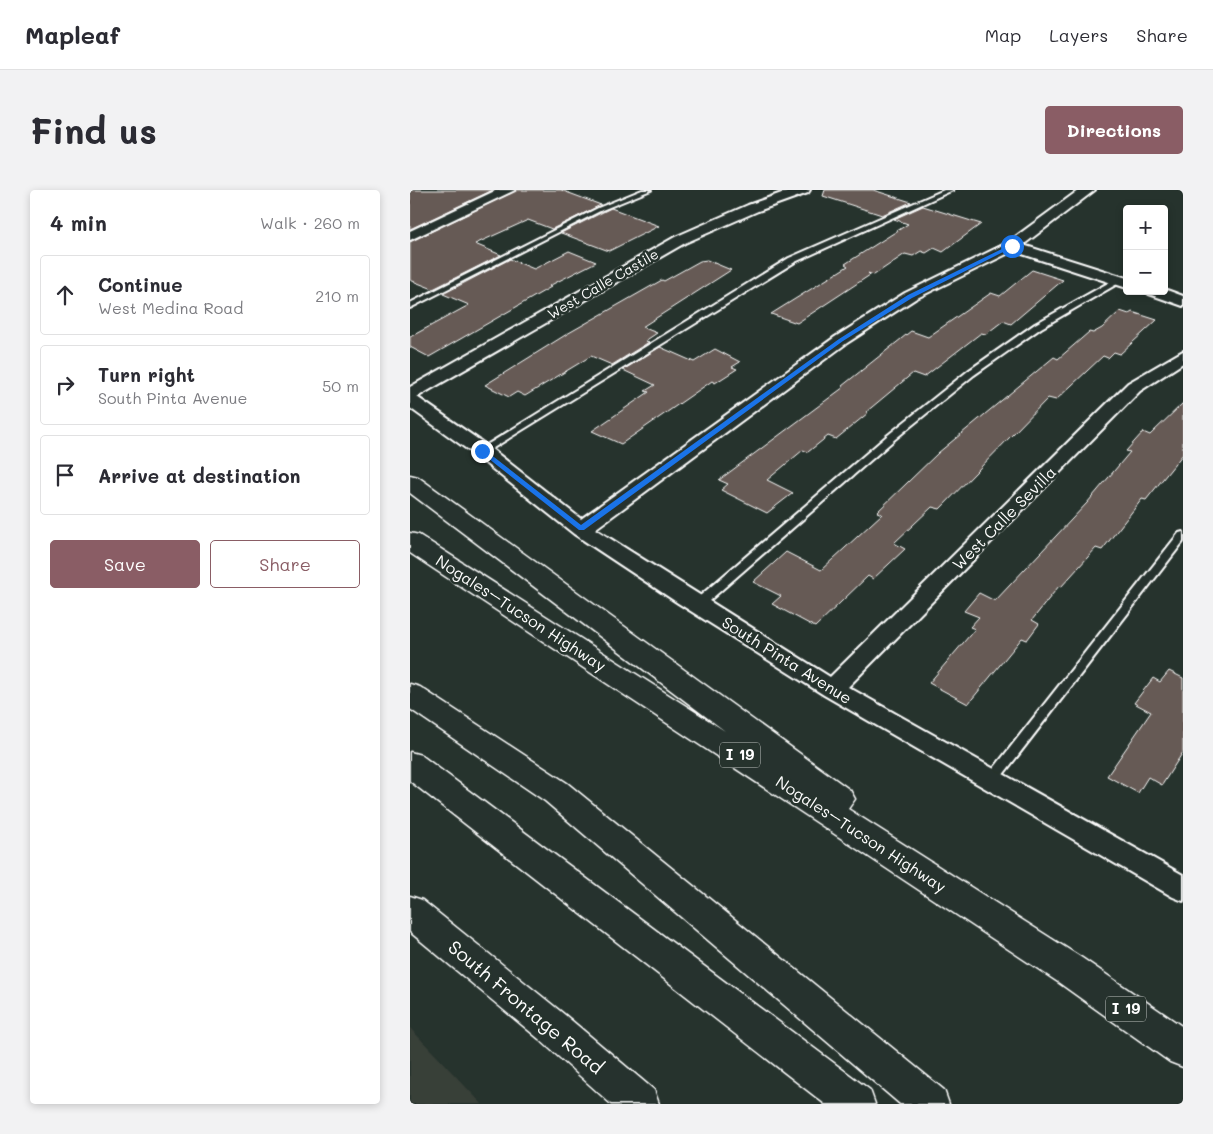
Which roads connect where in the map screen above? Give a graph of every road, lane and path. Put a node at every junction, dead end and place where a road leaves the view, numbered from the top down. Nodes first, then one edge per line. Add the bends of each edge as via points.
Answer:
1 (508, 190) edge
2 (648, 190) edge
3 (803, 190) edge
4 (950, 190) edge
5 (1088, 190) edge
6 (410, 236) edge
7 (1012, 246) junction
8 (1123, 282) edge
9 (1166, 295) edge
10 (1183, 301) edge
11 (410, 306) edge
12 (1183, 356) edge
13 (410, 394) edge
14 (410, 400) edge
15 (482, 451) junction
16 (410, 482) edge
17 (581, 529) junction
18 (1183, 535) edge
19 (410, 541) edge
20 (698, 604) junction
21 (832, 689) junction
22 (410, 694) edge
23 (410, 764) edge
24 (992, 781) junction
25 (1183, 889) edge
26 (410, 911) edge
27 (1070, 970) junction
28 (1183, 1049) edge
29 (640, 1104) edge
30 (856, 1104) edge
31 (930, 1104) edge

1 - 6 street
2 - 11 lane via 600,210
3 - 13 street, West Calle Castile via 680,240
4 - 15 lane via 792,260
5 - 7 street
7 - 8 street
7 - 17 street via 910,296 841,340
8 - 20 lane via 1068,308 1014,342 944,395
9 - 10 street
12 - 21 street, West Calle Sevilla via 1134,388
14 - 15 street, South Pinta Avenue
15 - 17 street, South Pinta Avenue
16 - 27 main road
17 - 20 street, South Pinta Avenue
18 - 24 lane
19 - 27 main road, Nogales–Tucson Highway / I 19
20 - 21 street, South Pinta Avenue
21 - 24 street, South Pinta Avenue
22 - 31 main road via 556,792
23 - 30 main road
24 - 25 street, South Pinta Avenue
26 - 29 main road, South Frontage Road
27 - 28 main road, Nogales–Tucson Highway / I 19

